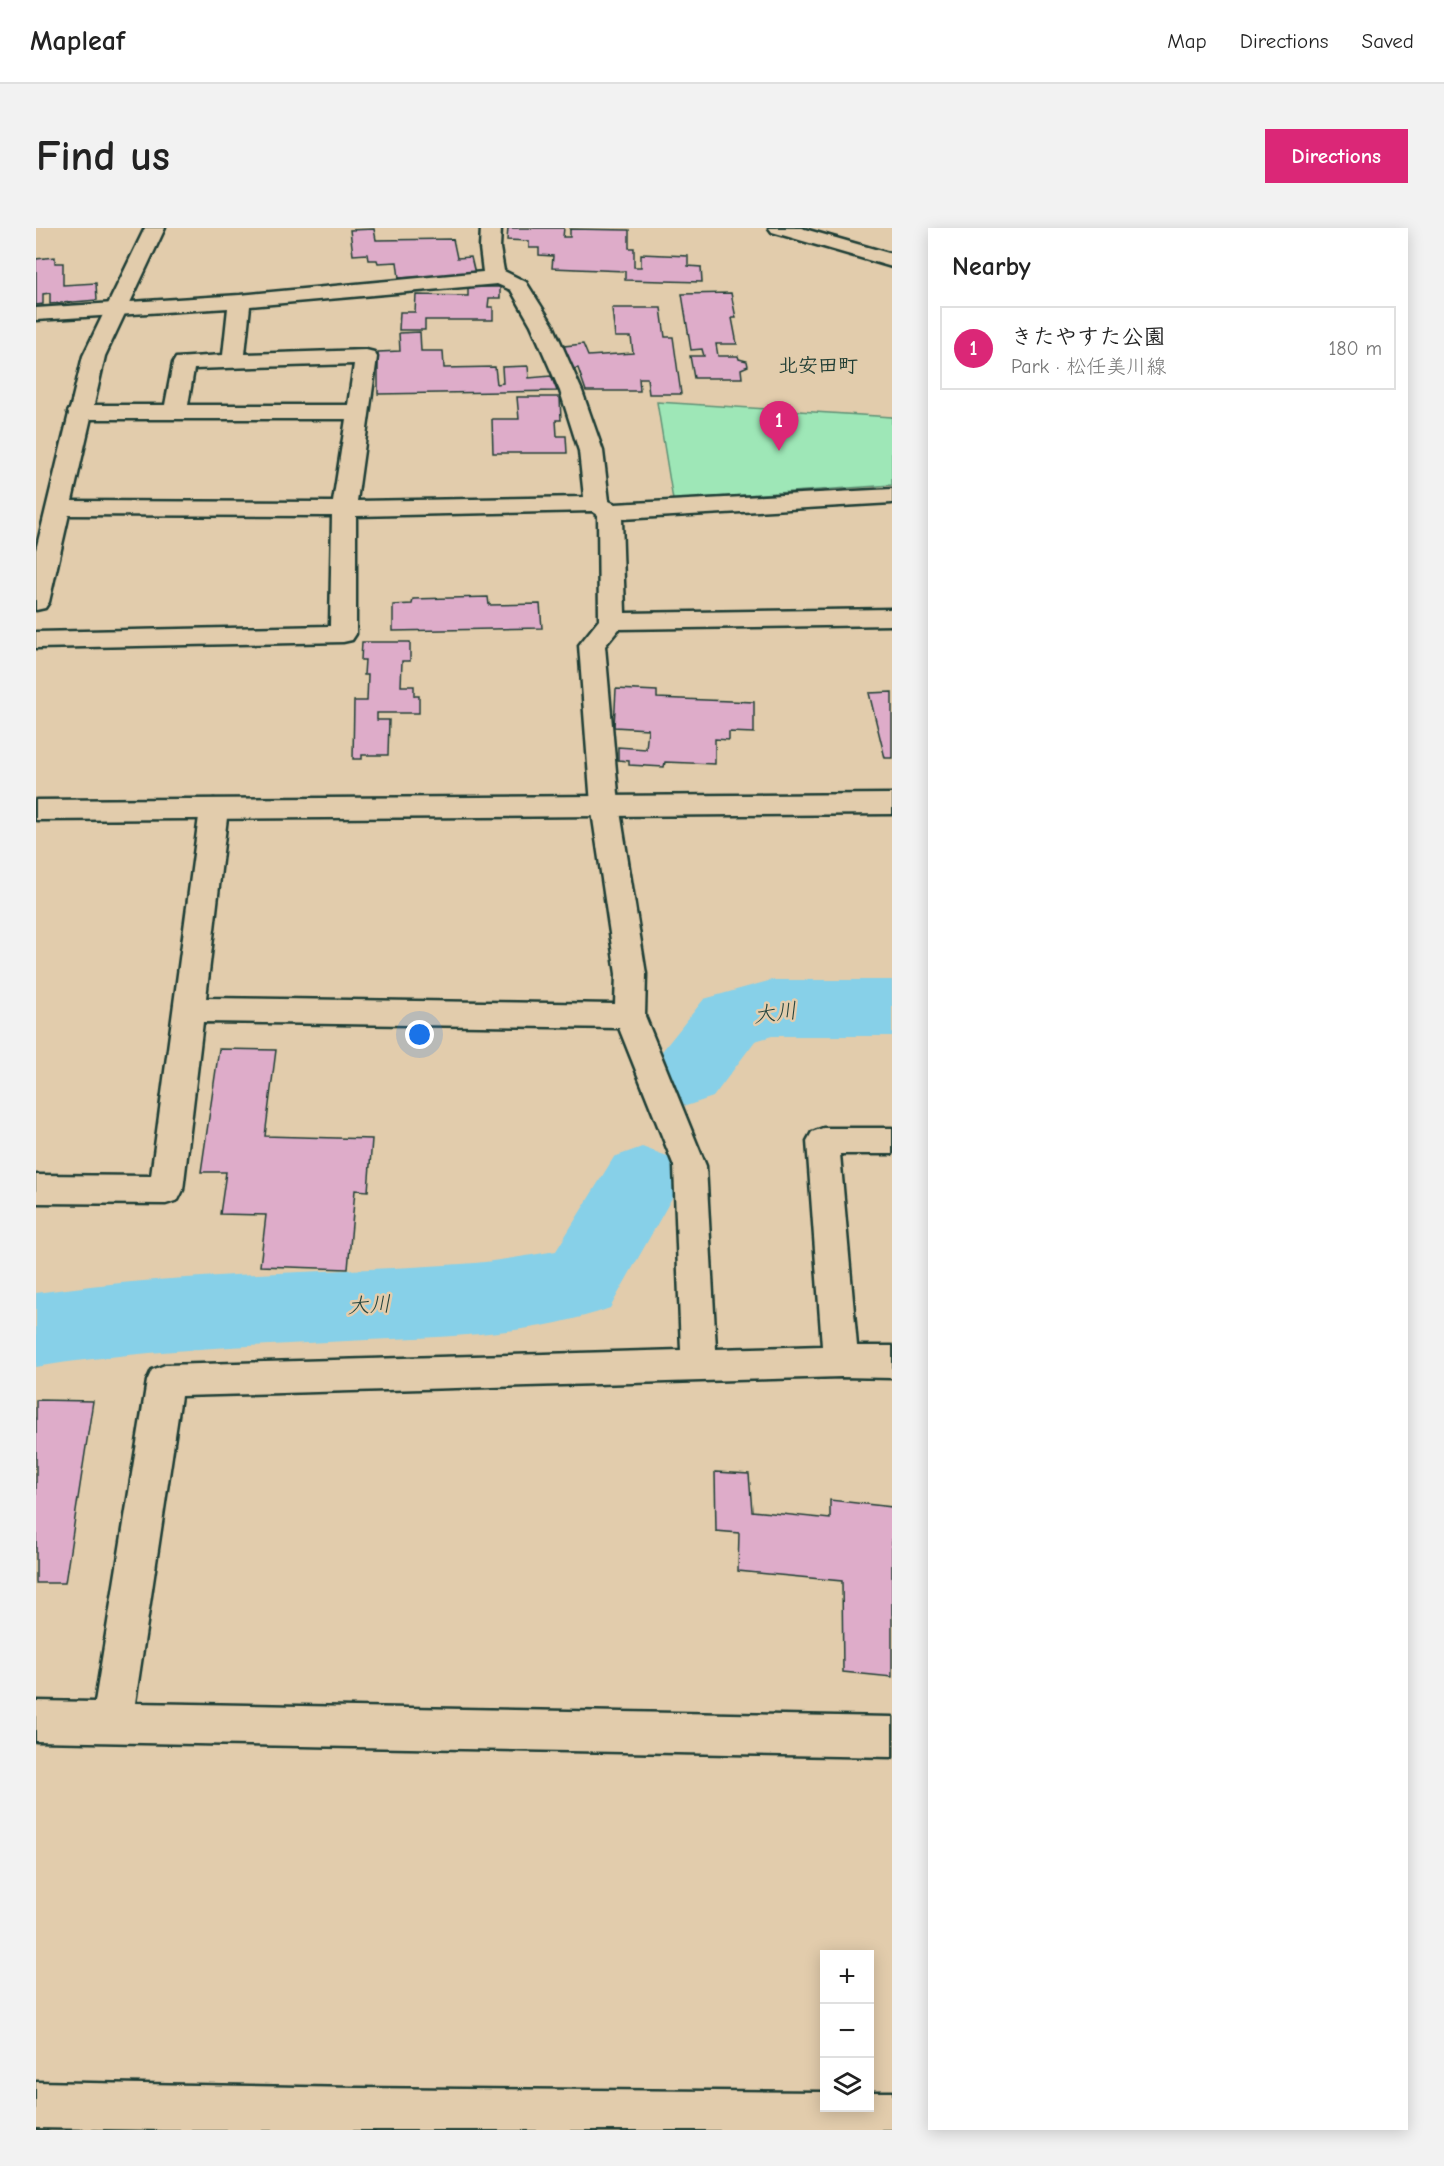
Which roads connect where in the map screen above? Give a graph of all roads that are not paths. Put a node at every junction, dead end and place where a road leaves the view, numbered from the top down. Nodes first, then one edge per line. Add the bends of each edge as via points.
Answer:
1 (155, 228) edge
2 (491, 228) edge
3 (779, 228) edge
4 (892, 261) edge
5 (499, 277) junction
6 (240, 301) junction
7 (114, 310) junction
8 (36, 314) edge
9 (233, 361) junction
10 (79, 412) junction
11 (175, 412) junction
12 (356, 412) junction
13 (892, 496) edge
14 (59, 508) junction
15 (604, 508) junction
16 (344, 509) junction
17 (36, 602) edge
18 (892, 617) edge
19 (612, 621) junction
20 (36, 640) edge
21 (892, 804) edge
22 (605, 805) junction
23 (214, 809) junction
24 (36, 810) edge
25 (189, 1010) junction
26 (630, 1016) junction
27 (892, 1141) edge
28 (36, 1189) edge
29 (841, 1361) junction
30 (892, 1362) edge
31 (699, 1366) junction
32 (36, 1720) edge
33 (112, 1722) junction
34 (892, 1737) edge
35 (36, 2105) edge
36 (892, 2115) edge
37 (354, 2121) edge

1 - 7 street
2 - 5 street via 494,274
3 - 4 street
5 - 6 street
5 - 15 street via 519,286 542,325 571,391
6 - 7 street
6 - 9 street
7 - 8 street
7 - 10 street via 94,356
9 - 11 street via 184,363
9 - 12 street via 366,357
10 - 11 street
10 - 14 street
11 - 12 street
12 - 16 street
13 - 15 street
14 - 16 street
14 - 17 street
15 - 16 street
15 - 19 street
16 - 20 street via 343,633
18 - 19 street
19 - 22 street via 592,645
21 - 22 street
22 - 23 street
22 - 26 street via 631,974
23 - 24 street
23 - 25 street
25 - 26 street
25 - 28 street via 166,1190
26 - 31 street via 690,1166
27 - 29 street via 823,1141
29 - 30 street
29 - 31 street
31 - 33 street via 165,1381
32 - 33 street
33 - 34 street
35 - 37 street
36 - 37 street

